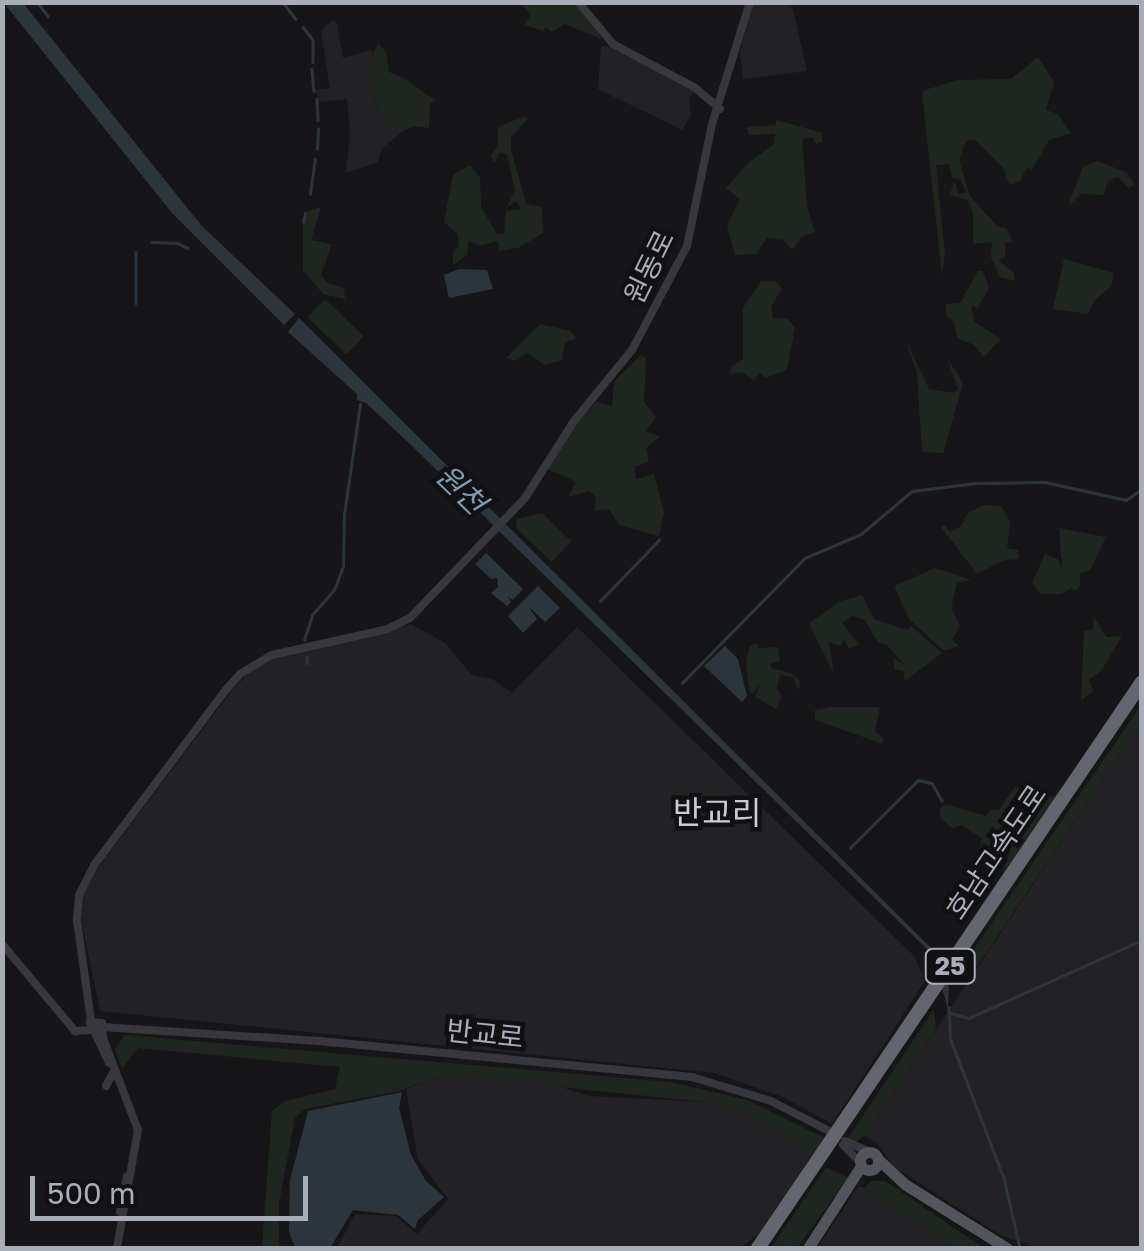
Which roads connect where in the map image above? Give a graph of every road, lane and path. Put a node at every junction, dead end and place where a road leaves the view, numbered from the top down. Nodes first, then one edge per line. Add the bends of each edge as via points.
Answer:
1 (578, 2) edge
2 (750, 2) edge
3 (720, 110) junction
4 (1142, 682) edge
5 (1142, 696) edge
6 (2, 944) edge
7 (96, 1025) junction
8 (122, 1026) junction
9 (146, 1027) junction
10 (105, 1040) junction
11 (114, 1071) junction
12 (106, 1086) dead end
13 (827, 1132) dead end
14 (844, 1143) dead end
15 (868, 1163) junction
16 (115, 1248) edge
17 (758, 1248) edge
18 (766, 1248) edge
19 (808, 1248) edge
20 (1008, 1248) edge

1 - 3 street via 613,44 694,87
2 - 3 street, 원동로
3 - 7 street, 원동로 via 687,246 632,350 508,517 410,618 286,650 240,674 95,864 82,888 77,920
4 - 17 highway, 호남고속도로 / 25
5 - 18 highway, 호남고속도로 / 25
6 - 7 street via 74,1026
7 - 8 street, 반교로
7 - 9 street, 반교로
7 - 10 street
7 - 11 street
8 - 9 street, 반교로
8 - 10 street via 108,1031
9 - 13 street, 반교로 via 692,1078 746,1091
10 - 16 street via 129,1098 138,1145
11 - 12 street
11 - 16 street via 134,1129
14 - 15 street
15 - 19 main road
15 - 20 main road

